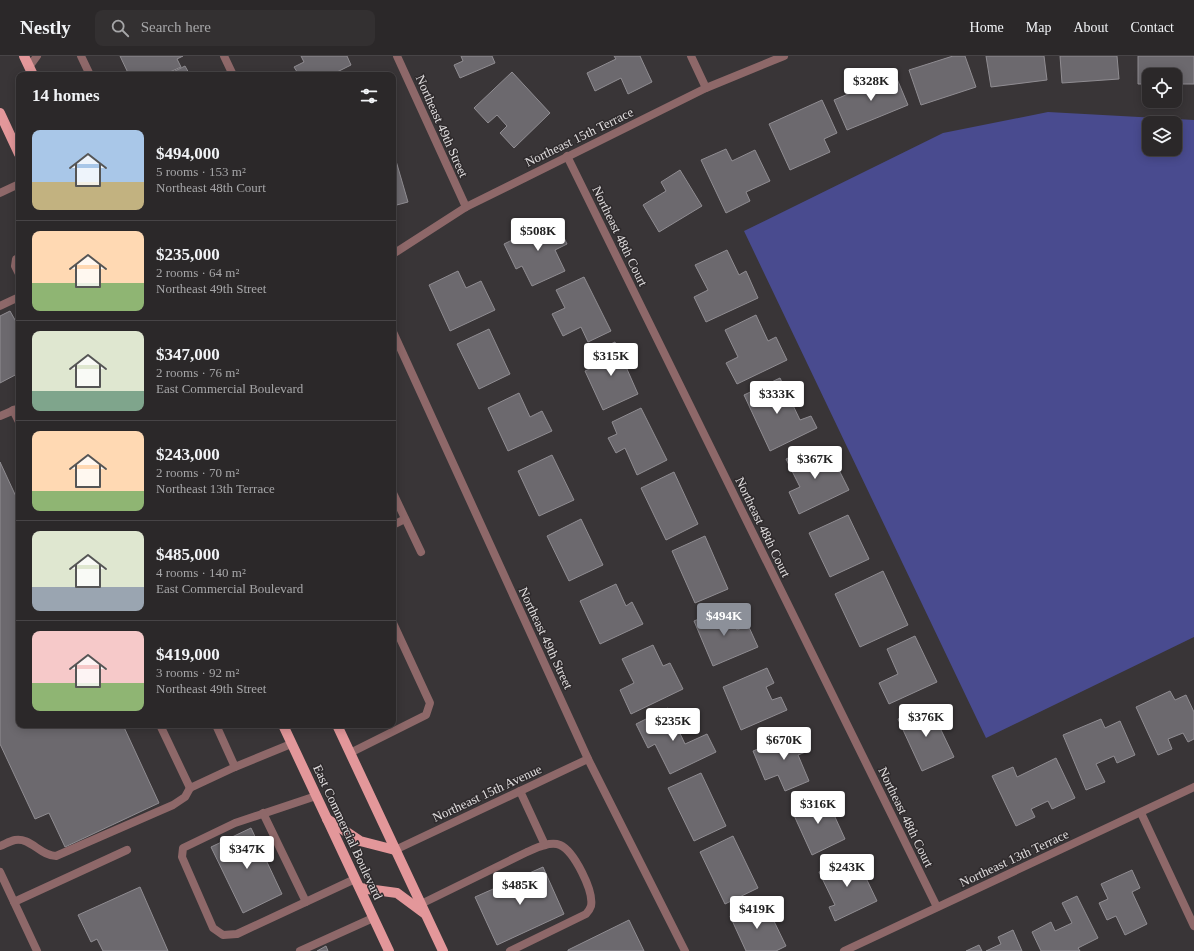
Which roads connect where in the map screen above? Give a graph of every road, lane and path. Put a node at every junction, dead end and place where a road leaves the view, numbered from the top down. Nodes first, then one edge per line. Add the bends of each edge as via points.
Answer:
1 (24, 56) edge
2 (37, 56) edge
3 (81, 56) edge
4 (224, 56) edge
5 (397, 56) edge
6 (691, 56) edge
7 (784, 56) edge
8 (31, 71) edge
9 (89, 72) edge
10 (232, 72) edge
11 (706, 88) junction
12 (0, 113) edge
13 (16, 148) edge
14 (567, 156) junction
15 (16, 186) edge
16 (0, 194) edge
17 (466, 207) junction
18 (396, 252) edge
19 (16, 298) edge
20 (0, 306) edge
21 (396, 339) edge
22 (16, 409) edge
23 (0, 416) edge
24 (396, 499) edge
25 (406, 519) junction
26 (396, 524) edge
27 (421, 552) dead end
28 (396, 629) edge
29 (161, 728) edge
30 (217, 728) edge
31 (284, 728) edge
32 (338, 728) edge
33 (292, 744) junction
34 (350, 753) junction
35 (588, 759) junction
36 (235, 767) junction
37 (1194, 787) edge
38 (190, 788) junction
39 (520, 791) junction
40 (316, 796) junction
41 (263, 813) junction
42 (1141, 813) junction
43 (327, 818) junction
44 (545, 845) junction
45 (0, 846) edge
46 (127, 850) dead end
47 (395, 850) junction
48 (0, 872) edge
49 (357, 884) junction
50 (14, 902) junction
51 (306, 902) junction
52 (421, 904) junction
53 (937, 907) junction
54 (426, 914) junction
55 (373, 918) junction
56 (1194, 926) edge
57 (37, 951) edge
58 (300, 951) edge
59 (389, 951) edge
60 (443, 951) edge
61 (510, 951) edge
62 (685, 951) edge
63 (844, 951) edge

1 - 8 main road
2 - 8 street
3 - 9 street
4 - 10 street
5 - 17 street, Northeast 49th Street
6 - 11 street
7 - 11 street, Northeast 15th Terrace
11 - 14 street, Northeast 15th Terrace
12 - 13 main road
14 - 17 street, Northeast 15th Terrace
14 - 53 street, Northeast 48th Court
15 - 16 street
17 - 18 street, Northeast 15th Terrace
19 - 20 street
21 - 35 street, Northeast 49th Street
22 - 23 street
24 - 25 street
25 - 26 street
25 - 27 street
28 - 34 street via 430,703 426,715
29 - 38 street
30 - 36 street
31 - 33 main road, East Commercial Boulevard
32 - 34 main road
33 - 36 street
33 - 40 main road, East Commercial Boulevard
34 - 47 main road
35 - 39 street, Northeast 15th Avenue
35 - 62 street, Northeast 49th Street
36 - 38 street
37 - 42 street, Northeast 13th Terrace
38 - 45 street via 174,805 56,856 48,856 25,840 16,840
39 - 44 street
39 - 47 street, Northeast 15th Avenue
40 - 41 street
40 - 43 main road, East Commercial Boulevard
41 - 51 street
41 - 51 street via 235,823 183,848 182,857 213,928 223,935 238,934
42 - 53 street, Northeast 13th Terrace
42 - 56 street
43 - 47 main road via 360,841
43 - 49 main road, East Commercial Boulevard
44 - 52 street
44 - 61 street via 560,845 574,857 590,893 591,907 586,914
46 - 50 street
47 - 52 main road
48 - 50 street
49 - 51 street
49 - 54 main road via 397,893
49 - 55 main road, East Commercial Boulevard
50 - 57 street
52 - 54 main road
53 - 63 street, Northeast 13th Terrace
54 - 60 main road
55 - 58 street
55 - 59 main road, East Commercial Boulevard

